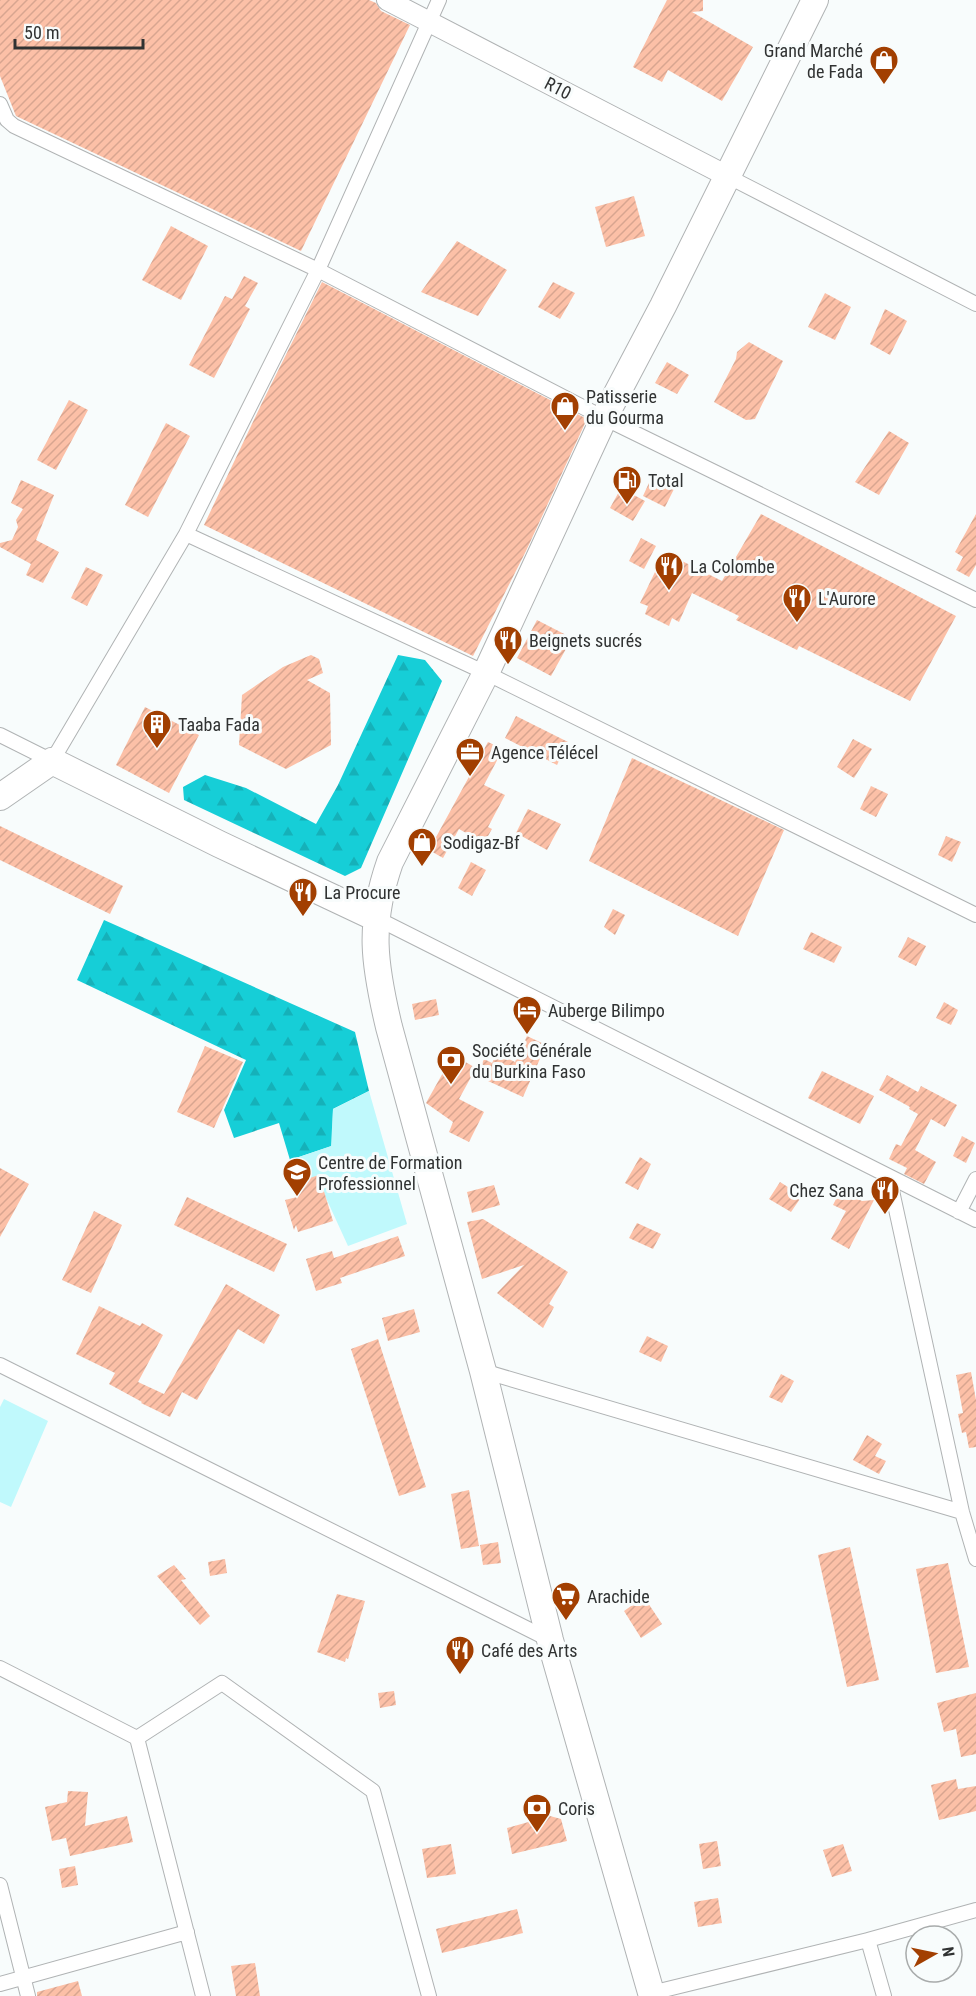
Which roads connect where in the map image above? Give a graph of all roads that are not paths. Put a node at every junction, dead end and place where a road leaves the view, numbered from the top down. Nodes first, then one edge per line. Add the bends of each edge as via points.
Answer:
1 (387, 0) edge
2 (439, 0) edge
3 (815, 0) edge
4 (428, 20) junction
5 (0, 104) edge
6 (729, 177) junction
7 (318, 270) junction
8 (976, 304) edge
9 (604, 418) junction
10 (186, 534) junction
11 (976, 600) edge
12 (486, 673) junction
13 (0, 735) edge
14 (52, 761) junction
15 (0, 797) edge
16 (976, 915) edge
17 (376, 918) junction
18 (889, 1177) junction
19 (976, 1179) edge
20 (959, 1212) junction
21 (976, 1220) edge
22 (0, 1365) edge
23 (483, 1371) junction
24 (962, 1512) junction
25 (976, 1559) edge
26 (550, 1640) junction
27 (0, 1668) edge
28 (137, 1738) junction
29 (0, 1885) edge
30 (976, 1910) edge
31 (187, 1932) junction
32 (868, 1940) junction
33 (24, 1977) junction
34 (0, 1984) edge
35 (648, 1995) edge
36 (28, 1996) edge
37 (203, 1996) edge
38 (429, 1996) edge
39 (884, 1996) edge

1 - 4 main road, R10
2 - 4 street
3 - 6 highway
4 - 6 main road, R10
4 - 7 street
5 - 7 street via 14,126
6 - 8 street
6 - 9 highway
7 - 9 street
7 - 10 street
9 - 11 street
9 - 12 highway
10 - 12 street
10 - 14 street
12 - 16 street
12 - 17 highway via 390,862
13 - 14 street
14 - 15 highway
14 - 17 highway
17 - 18 street
17 - 23 highway via 379,986
18 - 20 street
18 - 24 street
19 - 20 street
20 - 21 street
22 - 26 street
23 - 24 street
23 - 26 highway
24 - 25 street
26 - 35 highway
27 - 28 street
28 - 31 street
28 - 38 street via 222,1683 373,1791
29 - 33 street
30 - 32 street
31 - 33 street
31 - 37 street
32 - 35 street
32 - 39 street
33 - 34 street
33 - 36 street

